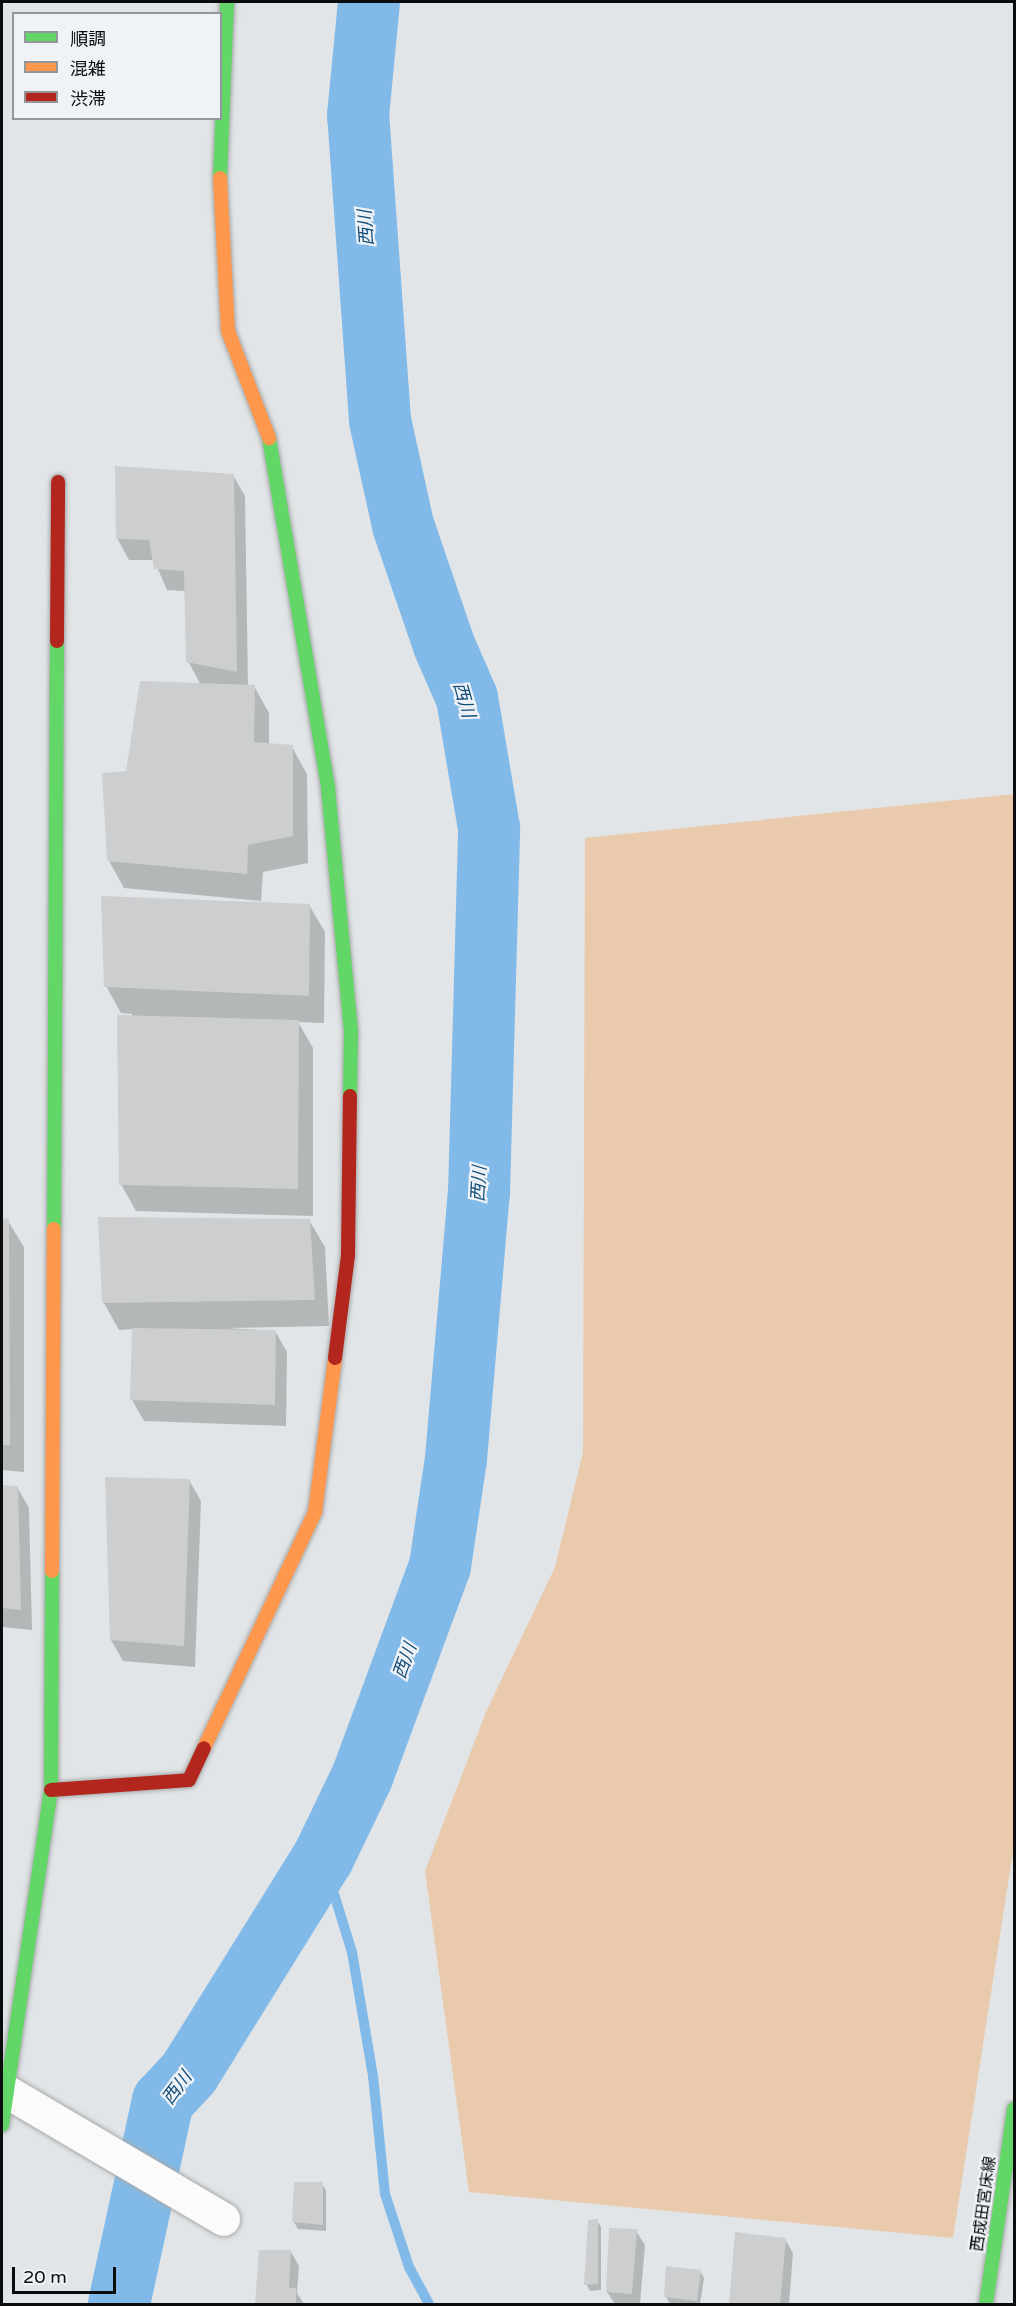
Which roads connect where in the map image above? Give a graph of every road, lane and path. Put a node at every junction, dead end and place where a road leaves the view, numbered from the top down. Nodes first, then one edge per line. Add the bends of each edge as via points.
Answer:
1 (227, 2) edge
2 (222, 98) edge
3 (221, 120) edge
4 (58, 482) dead end
5 (51, 1790) junction
6 (6, 2091) junction
7 (1014, 2109) edge
8 (2, 2125) edge
9 (223, 2219) dead end
10 (986, 2304) edge

1 - 2 street
3 - 5 street via 219,155 228,331 270,440 328,788 351,1032 348,1255 315,1512 189,1780
4 - 5 street
5 - 6 street
6 - 8 street
6 - 9 street
7 - 10 street, 西成田宮床線

